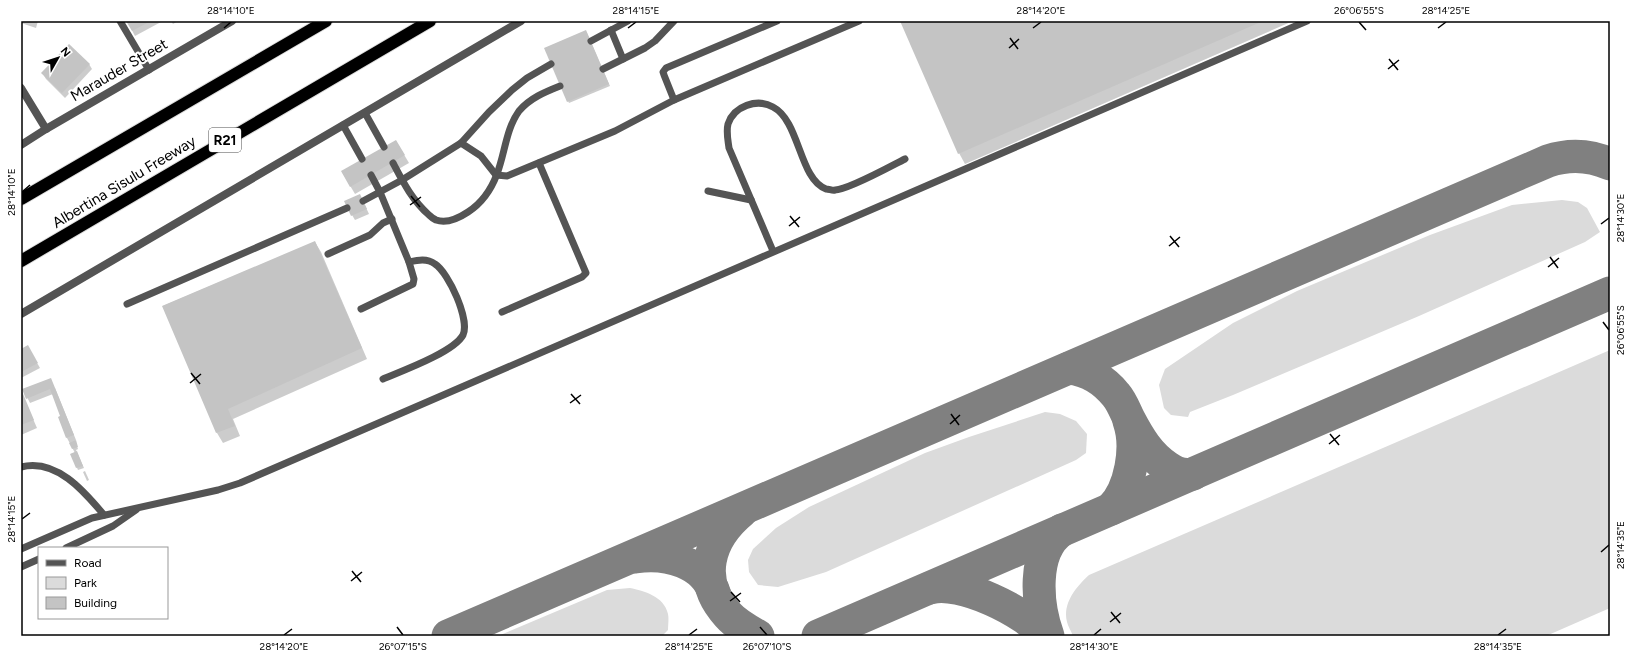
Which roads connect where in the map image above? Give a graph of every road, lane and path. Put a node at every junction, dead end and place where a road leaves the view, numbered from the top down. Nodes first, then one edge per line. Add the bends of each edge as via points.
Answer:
1 (120, 21) edge
2 (232, 21) edge
3 (326, 21) edge
4 (430, 21) edge
5 (521, 21) edge
6 (628, 21) edge
7 (674, 21) edge
8 (777, 21) edge
9 (859, 21) edge
10 (1307, 21) edge
11 (611, 30) junction
12 (591, 41) dead end
13 (623, 59) junction
14 (551, 64) dead end
15 (603, 69) dead end
16 (149, 70) junction
17 (560, 86) dead end
18 (21, 88) edge
19 (674, 100) junction
20 (364, 113) junction
21 (343, 125) junction
22 (46, 129) junction
23 (461, 143) junction
24 (21, 145) edge
25 (384, 147) dead end
26 (362, 159) dead end
27 (905, 159) dead end
28 (393, 163) dead end
29 (539, 163) junction
30 (371, 175) dead end
31 (496, 175) junction
32 (402, 180) junction
33 (708, 191) dead end
34 (380, 192) junction
35 (21, 199) edge
36 (751, 200) junction
37 (363, 201) dead end
38 (347, 208) dead end
39 (392, 219) junction
40 (773, 251) junction
41 (328, 254) dead end
42 (21, 261) edge
43 (409, 262) junction
44 (127, 304) dead end
45 (361, 309) dead end
46 (502, 312) dead end
47 (21, 314) edge
48 (384, 379) dead end
49 (21, 467) edge
50 (138, 509) junction
51 (104, 515) junction
52 (68, 547) edge
53 (21, 549) edge
54 (38, 559) edge
55 (21, 567) edge

1 - 16 lane
2 - 16 street, Marauder Street
3 - 35 highway
4 - 42 highway, Albertina Sisulu Freeway / R21
5 - 20 street
6 - 11 lane
7 - 13 lane via 655,41
8 - 19 lane via 666,68 663,72
9 - 19 lane
10 - 40 lane
11 - 12 lane
11 - 13 lane
13 - 15 lane
14 - 23 lane via 527,78 506,95
16 - 22 street, Marauder Street
17 - 31 lane via 541,94 520,111 513,122
18 - 22 street
19 - 29 lane via 615,131
20 - 21 street
20 - 25 lane
21 - 26 lane
21 - 47 street
22 - 24 street, Marauder Street
23 - 31 lane via 481,156
23 - 32 lane
27 - 36 lane via 848,186 836,190 828,189 814,181 790,126 781,112 773,106 752,103 734,114 728,124 727,136 729,148
28 - 32 lane
29 - 31 lane via 507,176
29 - 46 lane via 586,273
30 - 34 lane
31 - 32 lane via 484,198 473,209 459,218 444,221 436,220 418,205
32 - 34 lane
33 - 36 lane
34 - 37 lane
34 - 39 lane
36 - 40 lane
38 - 44 lane
39 - 41 lane via 383,223 370,235
39 - 43 lane
40 - 50 lane via 240,482 218,490
43 - 45 lane via 413,284
43 - 48 lane via 430,261 443,270 464,315 465,326 463,335 445,352
49 - 51 lane via 41,466 62,474 87,495
50 - 51 lane
50 - 52 lane via 113,526
51 - 53 lane
54 - 55 lane

